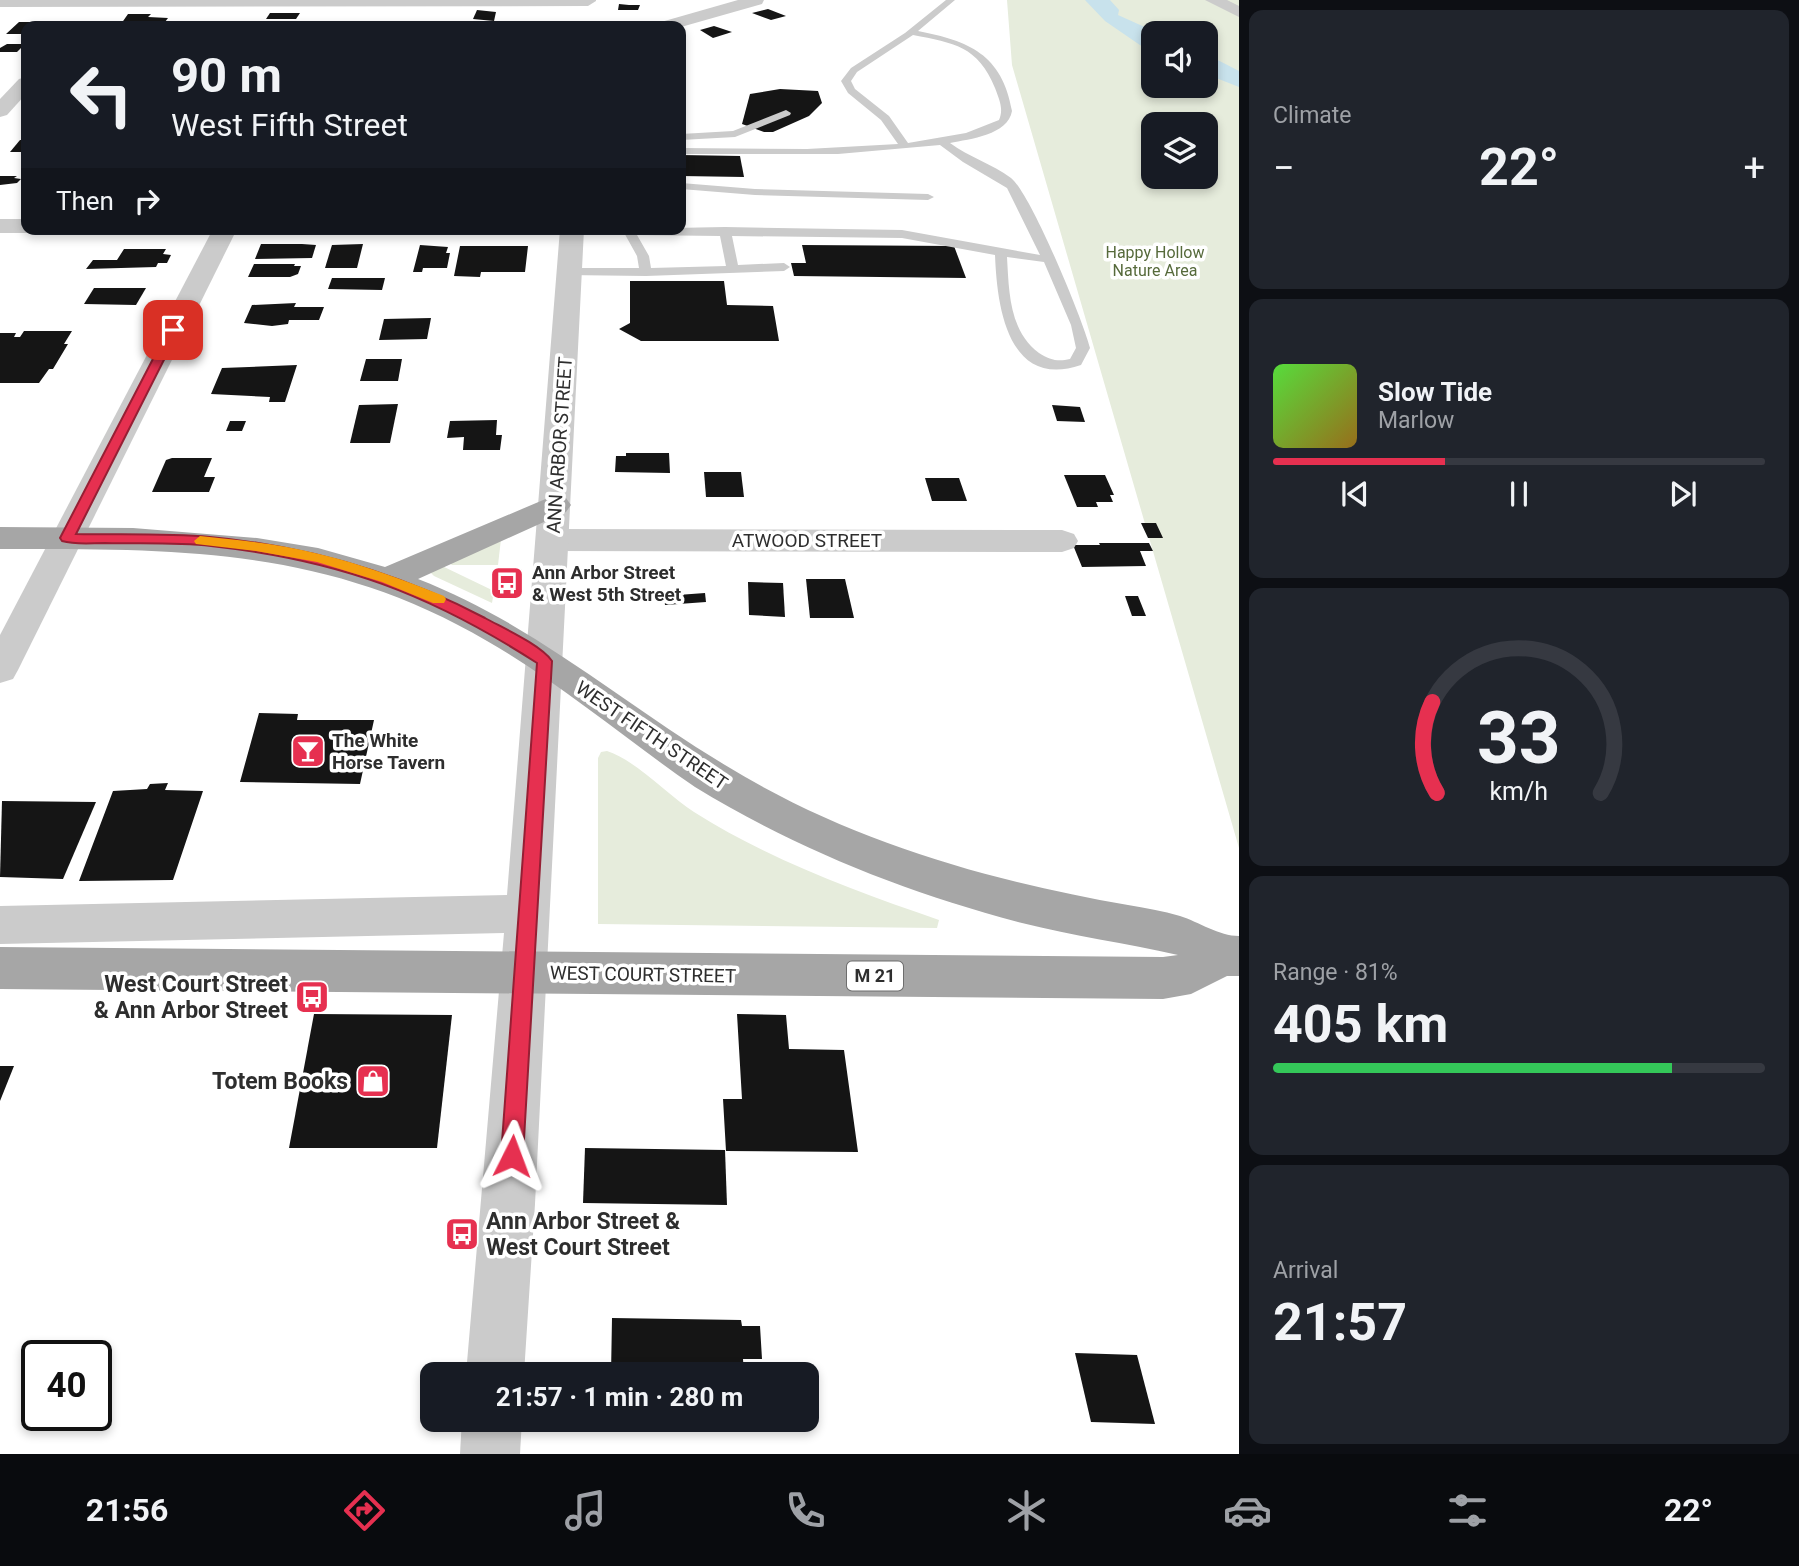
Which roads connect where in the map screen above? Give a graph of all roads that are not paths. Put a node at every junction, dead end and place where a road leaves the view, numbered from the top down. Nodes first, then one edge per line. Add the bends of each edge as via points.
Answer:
1 (756, 0) edge
2 (951, 0) edge
3 (1213, 0) edge
4 (105, 1) edge
5 (0, 2) edge
6 (342, 6) edge
7 (587, 6) edge
8 (1239, 12) edge
9 (89, 17) dead end
10 (684, 21) edge
11 (911, 32) junction
12 (17, 92) edge
13 (0, 111) edge
14 (786, 113) dead end
15 (686, 137) edge
16 (941, 141) junction
17 (905, 146) junction
18 (686, 151) edge
19 (686, 186) edge
20 (928, 197) dead end
21 (0, 226) edge
22 (21, 226) edge
23 (686, 231) edge
24 (725, 231) junction
25 (222, 235) edge
26 (572, 235) edge
27 (632, 235) edge
28 (1001, 254) junction
29 (1048, 259) junction
30 (784, 267) dead end
31 (733, 269) junction
32 (570, 272) junction
33 (646, 272) junction
34 (555, 505) junction
35 (0, 538) edge
36 (67, 538) junction
37 (553, 540) junction
38 (1062, 541) dead end
39 (387, 579) junction
40 (545, 661) junction
41 (0, 670) edge
42 (527, 913) junction
43 (0, 925) edge
44 (1230, 956) edge
45 (0, 968) edge
46 (523, 972) junction
47 (496, 1362) edge
48 (491, 1432) edge
49 (490, 1454) edge

1 - 10 street
2 - 11 lane
3 - 8 street
4 - 5 street
4 - 6 street
4 - 9 street
6 - 7 street
11 - 16 lane via 981,54 994,71 1007,109 1006,119 996,127
11 - 17 lane via 854,70 846,81 851,91 886,118
12 - 13 street
14 - 15 lane via 735,134
16 - 17 lane
16 - 29 lane via 1012,186
17 - 18 lane via 831,152
19 - 20 lane
21 - 22 street
23 - 24 lane
24 - 28 lane via 926,235
24 - 31 lane
25 - 36 street
26 - 32 street, ANN ARBOR STREET
27 - 33 lane
28 - 29 lane
28 - 29 lane via 1008,319 1016,338 1042,361 1071,365 1079,358 1082,340
30 - 31 lane
31 - 33 lane
32 - 33 lane
32 - 34 street, ANN ARBOR STREET
34 - 37 street, ANN ARBOR STREET
34 - 39 main road
35 - 36 main road, WEST FIFTH STREET / M 21
36 - 39 main road, WEST FIFTH STREET / M 21 via 256,546 319,558
36 - 41 street
37 - 38 street, ATWOOD STREET
37 - 40 street, ANN ARBOR STREET
39 - 40 main road, WEST FIFTH STREET / M 21 via 460,610
40 - 42 street, ANN ARBOR STREET
40 - 44 main road, WEST FIFTH STREET / M 21 via 731,789 834,840 951,885 1024,905 1178,935
42 - 43 street
42 - 46 street, ANN ARBOR STREET
44 - 46 main road, WEST COURT STREET / M 21 via 1191,973 1163,978
45 - 46 main road, WEST COURT STREET / M 21
46 - 47 street, ANN ARBOR STREET
48 - 49 street

